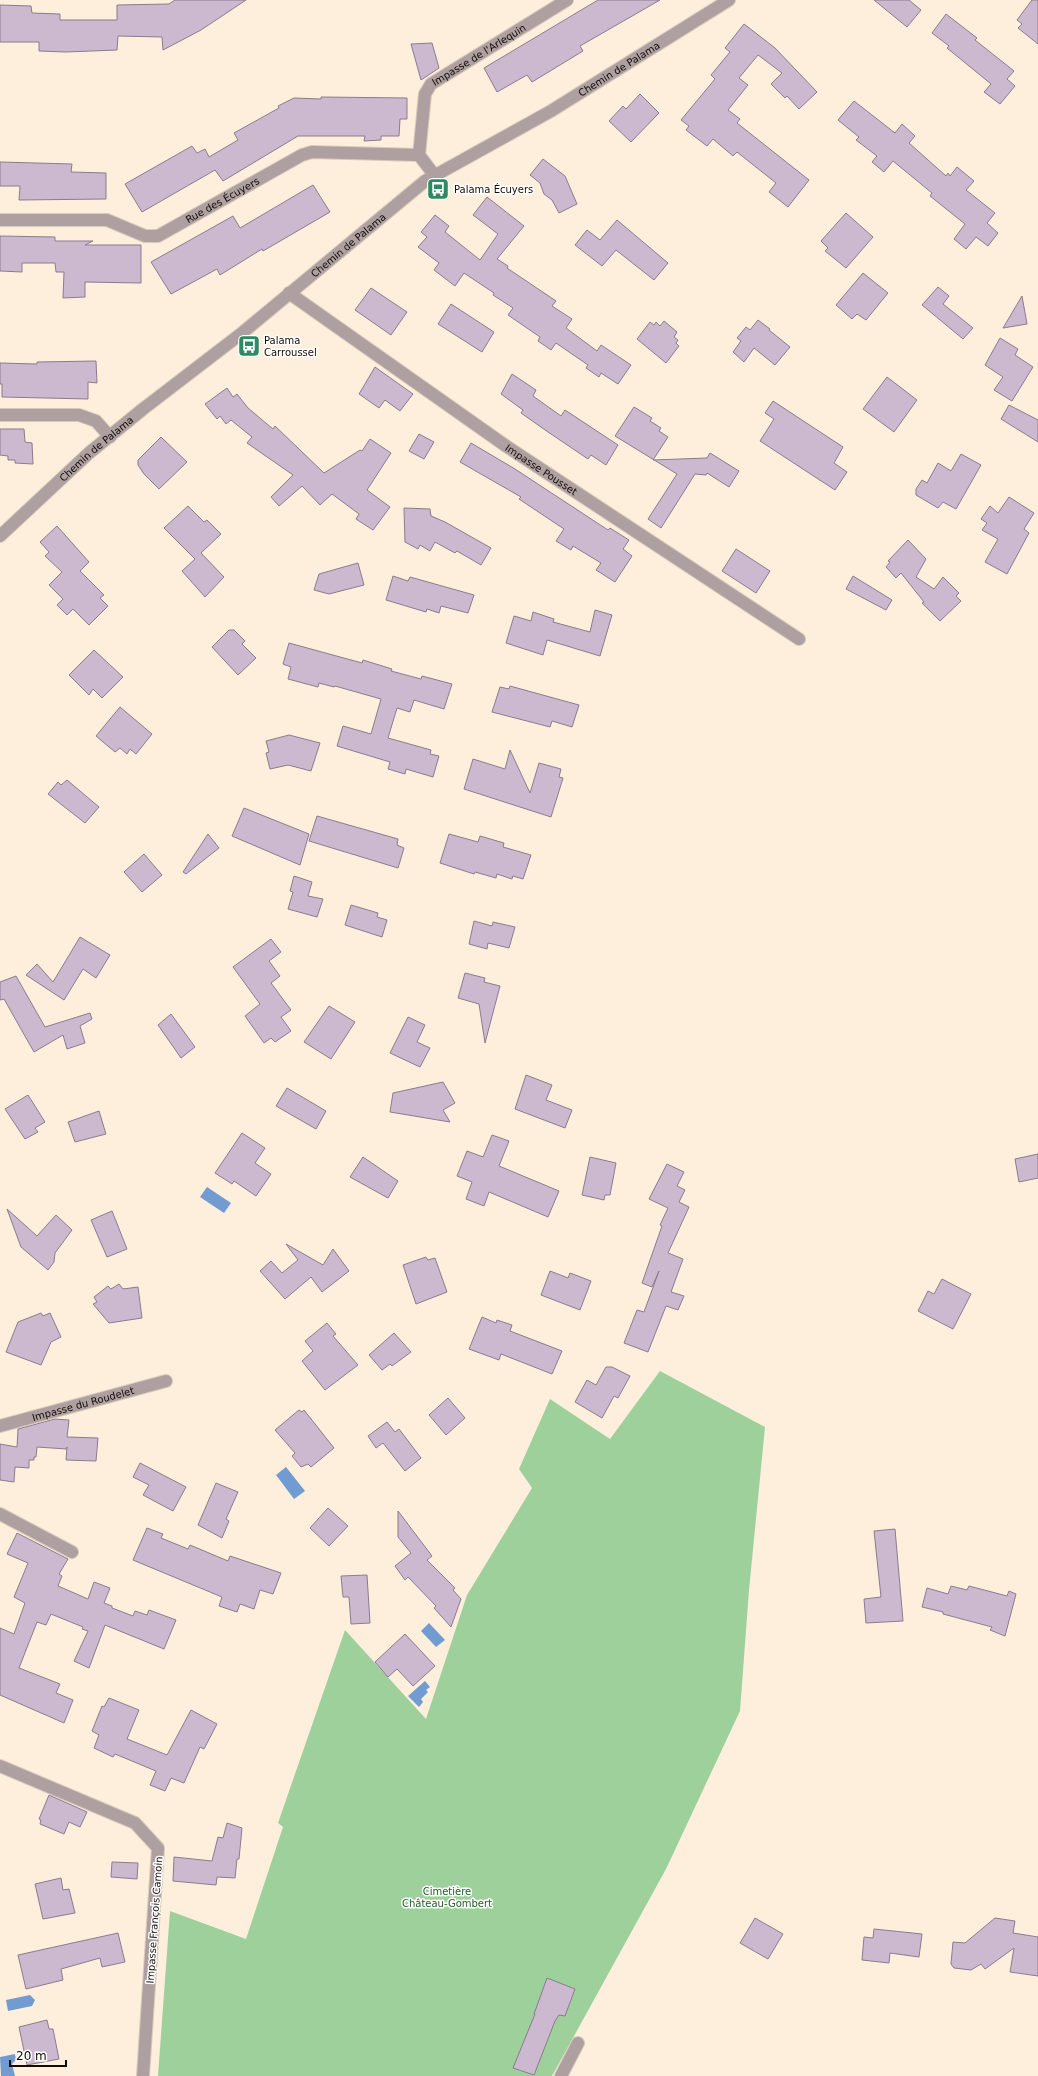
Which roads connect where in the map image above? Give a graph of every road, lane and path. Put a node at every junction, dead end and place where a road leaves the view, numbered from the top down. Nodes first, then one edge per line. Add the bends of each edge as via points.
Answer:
1 (567, 0) edge
2 (729, 0) edge
3 (419, 155) junction
4 (435, 176) junction
5 (0, 220) edge
6 (289, 293) junction
7 (0, 414) edge
8 (110, 437) junction
9 (0, 536) edge
10 (799, 639) dead end
11 (166, 1381) dead end
12 (0, 1426) edge
13 (0, 1514) edge
14 (72, 1552) dead end
15 (0, 1766) edge
16 (578, 2043) dead end
17 (143, 2076) edge
18 (561, 2076) edge

1 - 3 street, Impasse de l'Arlequin via 431,84 425,94
2 - 4 street, Chemin de Palama via 551,111
3 - 4 street
3 - 5 street, Rue des Écuyers via 312,152 302,155 158,236 145,236 107,220
4 - 6 street, Chemin de Palama
6 - 8 street, Chemin de Palama
6 - 10 street, Impasse Pousset via 506,446
7 - 8 street via 79,415 96,422
8 - 9 street, Chemin de Palama via 89,453
11 - 12 street, Impasse du Roudelet
13 - 14 street
15 - 17 street, Impasse François Camoin via 134,1823 158,1848
16 - 18 street

